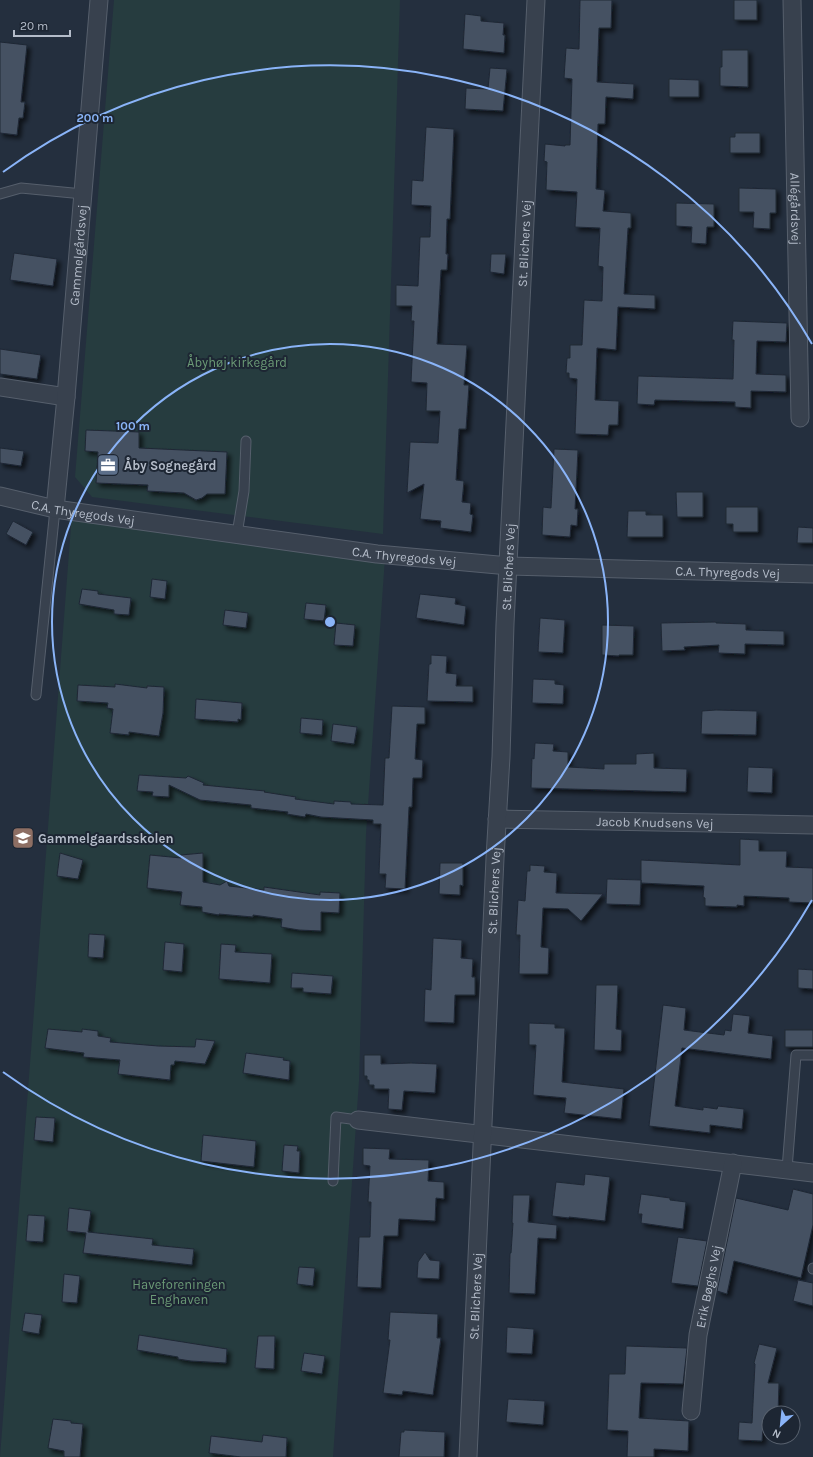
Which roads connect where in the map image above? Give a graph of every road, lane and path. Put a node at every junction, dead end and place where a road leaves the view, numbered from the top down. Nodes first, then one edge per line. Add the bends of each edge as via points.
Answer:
1 (99, 0) edge
2 (536, 0) edge
3 (792, 0) edge
4 (0, 194) edge
5 (83, 194) junction
6 (0, 387) edge
7 (66, 397) junction
8 (800, 418) dead end
9 (246, 441) dead end
10 (0, 496) edge
11 (55, 509) junction
12 (237, 534) junction
13 (509, 566) junction
14 (813, 574) edge
15 (36, 695) dead end
16 (497, 819) junction
17 (813, 826) edge
18 (813, 1055) edge
19 (358, 1120) joint
20 (482, 1135) junction
21 (732, 1163) junction
22 (787, 1169) junction
23 (813, 1173) edge
24 (333, 1181) dead end
25 (690, 1411) dead end
26 (468, 1457) edge

1 - 5 street, Gammelgårdsvej
2 - 13 street, St. Blichers Vej
3 - 8 street, Allégårdsvej
4 - 5 lane via 21,188
5 - 7 street, Gammelgårdsvej
6 - 7 street
7 - 11 street, Gammelgårdsvej
9 - 12 lane via 244,492
10 - 11 street, C.A. Thyregods Vej
11 - 12 street, C.A. Thyregods Vej
11 - 15 lane
12 - 13 street, C.A. Thyregods Vej via 377,554
13 - 14 street, C.A. Thyregods Vej
13 - 16 street, St. Blichers Vej
16 - 17 street, Jacob Knudsens Vej
16 - 20 street, St. Blichers Vej
18 - 22 lane via 796,1055
19 - 20 street
19 - 24 lane via 336,1117
20 - 21 street
20 - 26 street, St. Blichers Vej
21 - 22 street
21 - 25 street, Erik Bøghs Vej via 698,1335
22 - 23 street

